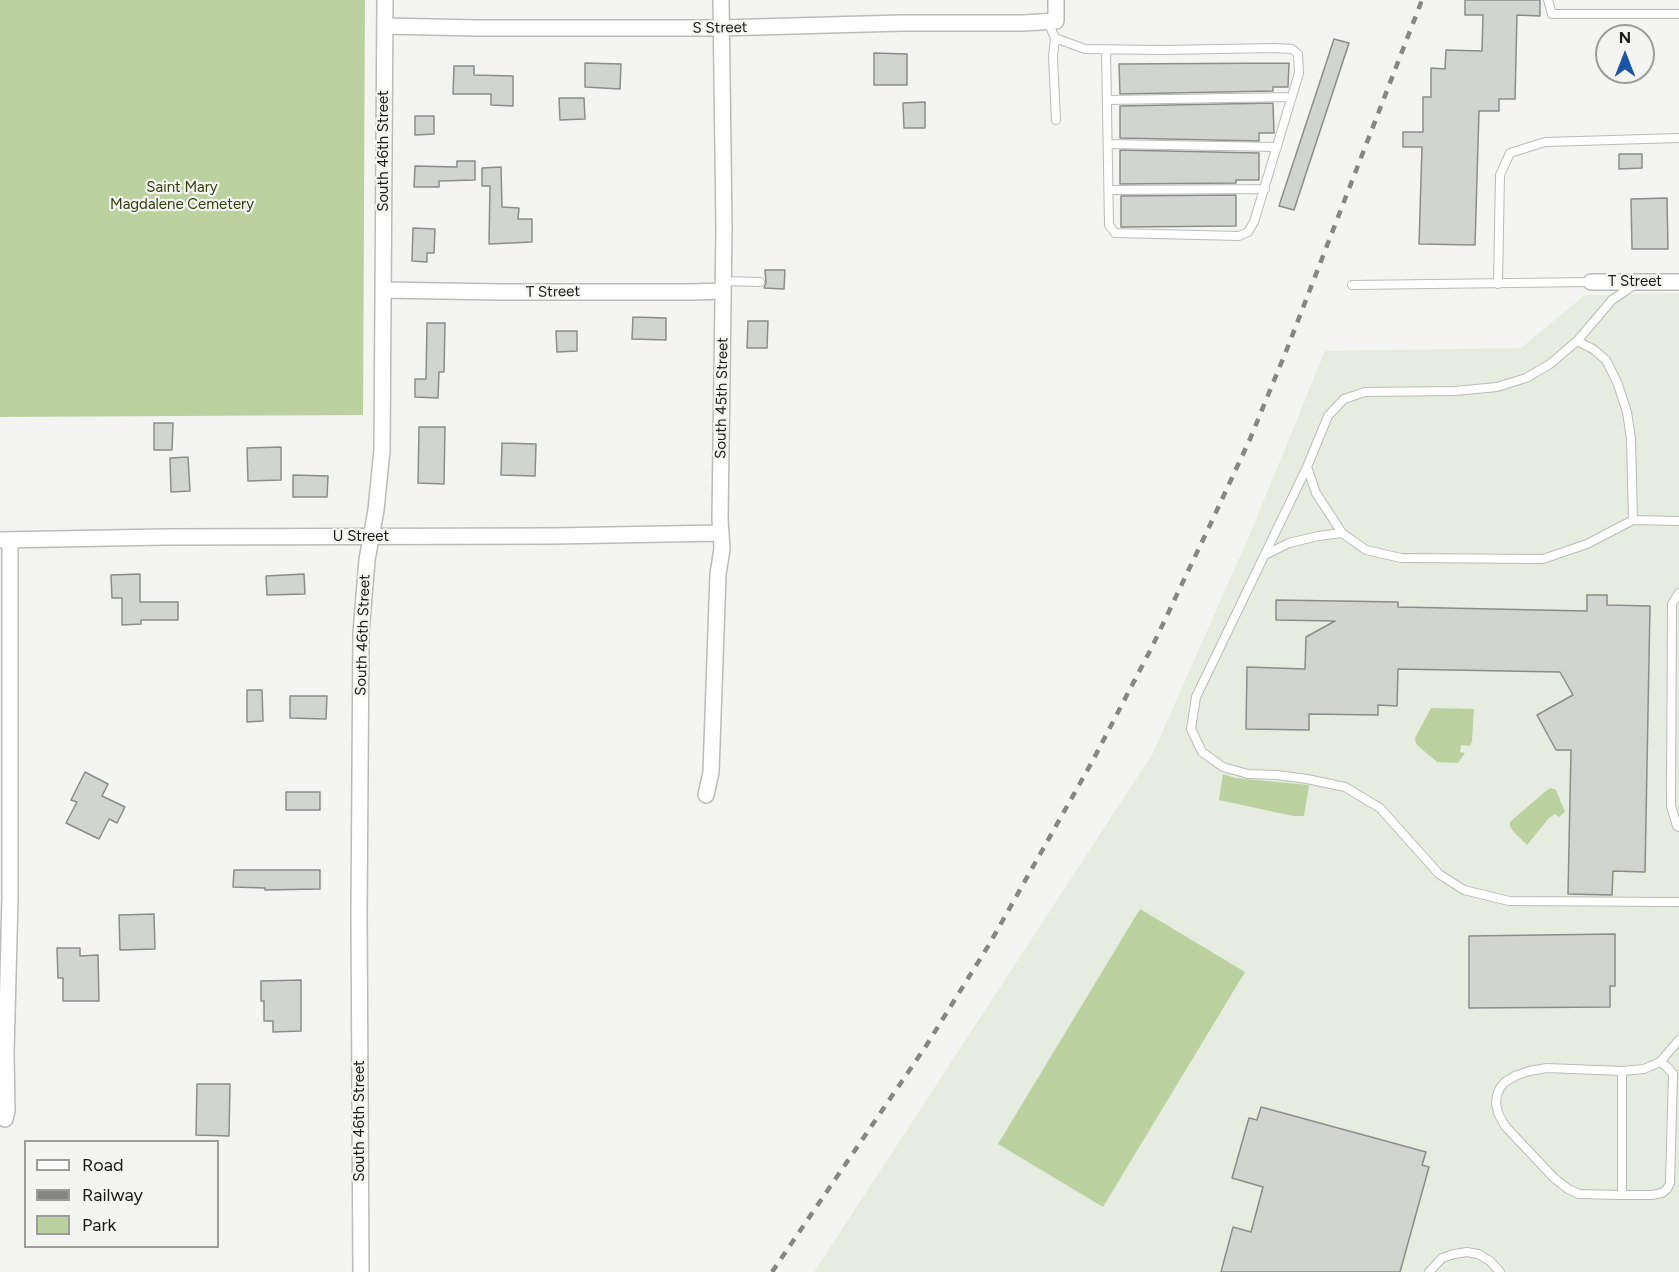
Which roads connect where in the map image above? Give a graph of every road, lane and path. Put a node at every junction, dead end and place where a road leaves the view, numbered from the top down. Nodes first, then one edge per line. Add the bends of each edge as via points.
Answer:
1 (385, 0) edge
2 (721, 0) edge
3 (1056, 0) edge
4 (1548, 0) edge
5 (1679, 14) edge
6 (1052, 21) junction
7 (385, 26) junction
8 (720, 28) junction
9 (1055, 38) junction
10 (1106, 50) junction
11 (1292, 97) junction
12 (1107, 100) junction
13 (1056, 120) dead end
14 (1679, 138) edge
15 (1108, 144) junction
16 (1277, 147) junction
17 (1264, 189) junction
18 (1108, 190) junction
19 (760, 282) dead end
20 (1591, 282) joint
21 (1637, 282) junction
22 (1679, 282) edge
23 (1498, 284) junction
24 (1352, 285) dead end
25 (722, 286) junction
26 (384, 290) junction
27 (1577, 340) junction
28 (1307, 467) junction
29 (1633, 520) junction
30 (1679, 521) edge
31 (721, 533) junction
32 (1342, 533) junction
33 (371, 537) junction
34 (5, 540) edge
35 (1264, 555) junction
36 (1679, 593) edge
37 (706, 795) dead end
38 (1679, 827) edge
39 (1679, 902) edge
40 (1679, 1040) edge
41 (1660, 1062) junction
42 (1622, 1071) junction
43 (5, 1119) dead end
44 (1622, 1195) junction
45 (361, 1272) edge
46 (1429, 1272) edge
47 (1500, 1272) edge

1 - 7 street, South 46th Street
2 - 8 street, South 45th Street
3 - 6 street
4 - 5 lane via 1552,14
6 - 8 street, S Street
6 - 9 lane
7 - 8 street, S Street
7 - 26 street, South 46th Street
8 - 25 street, South 45th Street
9 - 10 lane via 1085,49
9 - 13 lane
10 - 11 lane via 1292,49 1298,54 1299,73
10 - 12 lane
11 - 12 lane
11 - 16 lane
12 - 15 lane
14 - 23 lane via 1545,142 1510,153 1500,175
15 - 16 lane
15 - 18 lane
16 - 17 lane
17 - 18 lane
17 - 18 lane via 1254,222 1248,232 1239,236 1115,233 1109,225
19 - 25 lane
20 - 21 street, T Street
20 - 23 lane
21 - 22 street, T Street
21 - 27 lane via 1612,300
23 - 24 lane
25 - 26 street, T Street via 501,292
25 - 31 street, South 45th Street
26 - 33 street, South 46th Street via 382,450
27 - 28 lane via 1550,364 1526,378 1497,387 1365,392 1344,399 1328,416
27 - 29 lane via 1606,360 1627,412
28 - 32 lane via 1316,493
28 - 35 lane
29 - 30 lane
29 - 32 lane via 1587,544 1544,559 1401,558 1366,550
31 - 33 street, U Street
31 - 37 street, South 45th Street via 711,772
32 - 35 lane via 1289,543
33 - 34 street, U Street
33 - 45 street, South 46th Street via 361,633
34 - 43 street via 10,898
35 - 39 lane via 1196,697 1191,729 1202,752 1223,767 1248,774 1345,787 1380,808 1439,874 1464,890 1509,901
36 - 38 lane via 1672,604 1671,806
40 - 41 lane
41 - 42 lane via 1644,1070
41 - 44 lane via 1673,1074 1670,1183 1662,1193 1652,1196
42 - 44 lane
42 - 44 lane via 1528,1071 1505,1082 1496,1103 1505,1126 1554,1178 1579,1194
46 - 47 lane via 1442,1258 1467,1252 1490,1261

